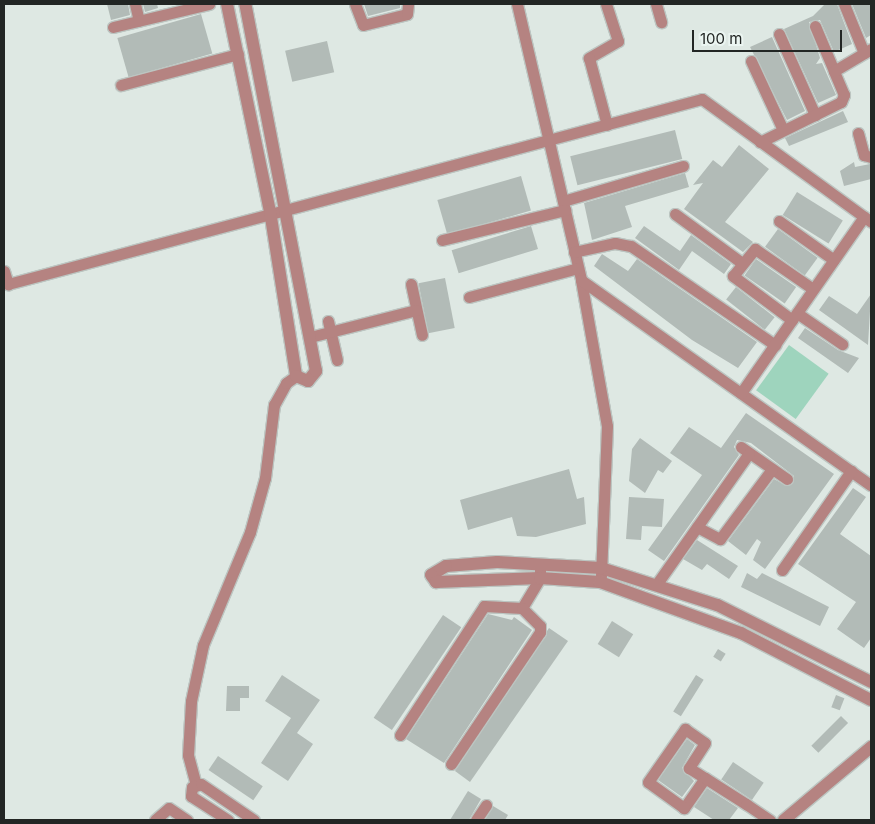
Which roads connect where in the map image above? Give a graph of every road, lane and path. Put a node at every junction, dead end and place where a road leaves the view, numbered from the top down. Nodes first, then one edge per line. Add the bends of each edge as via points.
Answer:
1 (134, 4) edge
2 (209, 4) edge
3 (227, 4) edge
4 (355, 4) edge
5 (408, 4) edge
6 (517, 4) edge
7 (606, 4) edge
8 (656, 4) edge
9 (844, 4) edge
10 (249, 5) edge
11 (139, 21) junction
12 (661, 22) dead end
13 (815, 26) dead end
14 (113, 27) dead end
15 (779, 34) dead end
16 (868, 51) edge
17 (238, 54) junction
18 (751, 62) dead end
19 (834, 71) junction
20 (121, 85) dead end
21 (815, 115) junction
22 (607, 125) junction
23 (783, 130) junction
24 (858, 133) dead end
25 (550, 140) junction
26 (760, 142) junction
27 (871, 157) edge
28 (683, 166) dead end
29 (564, 205) junction
30 (287, 207) junction
31 (270, 211) junction
32 (675, 214) dead end
33 (868, 219) edge
34 (778, 221) dead end
35 (442, 240) dead end
36 (574, 252) junction
37 (834, 260) junction
38 (742, 263) junction
39 (4, 271) edge
40 (579, 274) junction
41 (411, 284) dead end
42 (6, 285) edge
43 (814, 289) junction
44 (469, 297) dead end
45 (416, 310) junction
46 (794, 316) junction
47 (329, 326) junction
48 (422, 336) dead end
49 (310, 337) junction
50 (842, 344) dead end
51 (775, 345) junction
52 (337, 360) dead end
53 (296, 376) junction
54 (741, 393) junction
55 (772, 469) junction
56 (851, 471) junction
57 (787, 480) dead end
58 (871, 485) edge
59 (697, 527) junction
60 (540, 563) junction
61 (601, 568) junction
62 (782, 570) dead end
63 (540, 578) junction
64 (600, 582) junction
65 (656, 585) junction
66 (717, 605) junction
67 (522, 608) junction
68 (711, 620) junction
69 (871, 682) edge
70 (871, 700) edge
71 (400, 735) dead end
72 (871, 747) edge
73 (450, 764) dead end
74 (705, 778) junction
75 (196, 785) junction
76 (486, 805) dead end
77 (222, 819) edge
78 (155, 820) edge
79 (187, 820) edge
80 (254, 820) edge
81 (476, 820) edge
82 (770, 820) edge
83 (784, 820) edge

1 - 11 street
2 - 11 street
3 - 17 street
4 - 5 street via 363,25 407,14
6 - 25 street
7 - 22 street via 618,41 589,58
8 - 12 street
9 - 16 street
10 - 30 street
11 - 14 street
13 - 19 street
15 - 21 street
16 - 19 street
17 - 20 street
17 - 31 street
18 - 23 street
19 - 21 street via 843,100
21 - 23 street
22 - 25 street
22 - 26 street via 702,99
23 - 26 street
24 - 27 street via 864,155
25 - 29 street
25 - 30 street
26 - 33 street
28 - 29 street
29 - 35 street
29 - 36 street
30 - 31 street
30 - 49 street
31 - 42 street
31 - 53 street
32 - 38 street
33 - 37 street
34 - 37 street
36 - 40 street
36 - 51 street via 615,243 631,246
37 - 43 street
38 - 43 street via 757,250
38 - 46 street via 733,280
39 - 42 street
40 - 44 street
40 - 54 street
40 - 61 street via 607,426
41 - 45 street
43 - 46 street
45 - 47 street
45 - 48 street
46 - 50 street
46 - 51 street
47 - 49 street
47 - 52 street
49 - 53 street via 316,371 308,381
51 - 54 street
53 - 75 street via 286,383 274,405 265,478 250,532 202,647 191,701 188,755
54 - 56 street
55 - 57 street
55 - 59 street via 719,540
55 - 59 street via 745,450
56 - 58 street
56 - 62 street
59 - 65 street
60 - 61 street
60 - 63 street
60 - 63 street via 446,566 434,571 431,578 436,582
61 - 64 street
61 - 65 street
63 - 64 street
63 - 67 street
64 - 68 street
65 - 66 street
66 - 68 street
66 - 69 street
67 - 71 street via 484,606
67 - 73 street via 540,626 540,632
68 - 70 street via 784,652
72 - 83 street
74 - 74 street via 684,808 648,781 685,729 705,742 689,768
74 - 82 street
75 - 77 street via 191,796
75 - 80 street
76 - 81 street
78 - 79 street via 170,808

